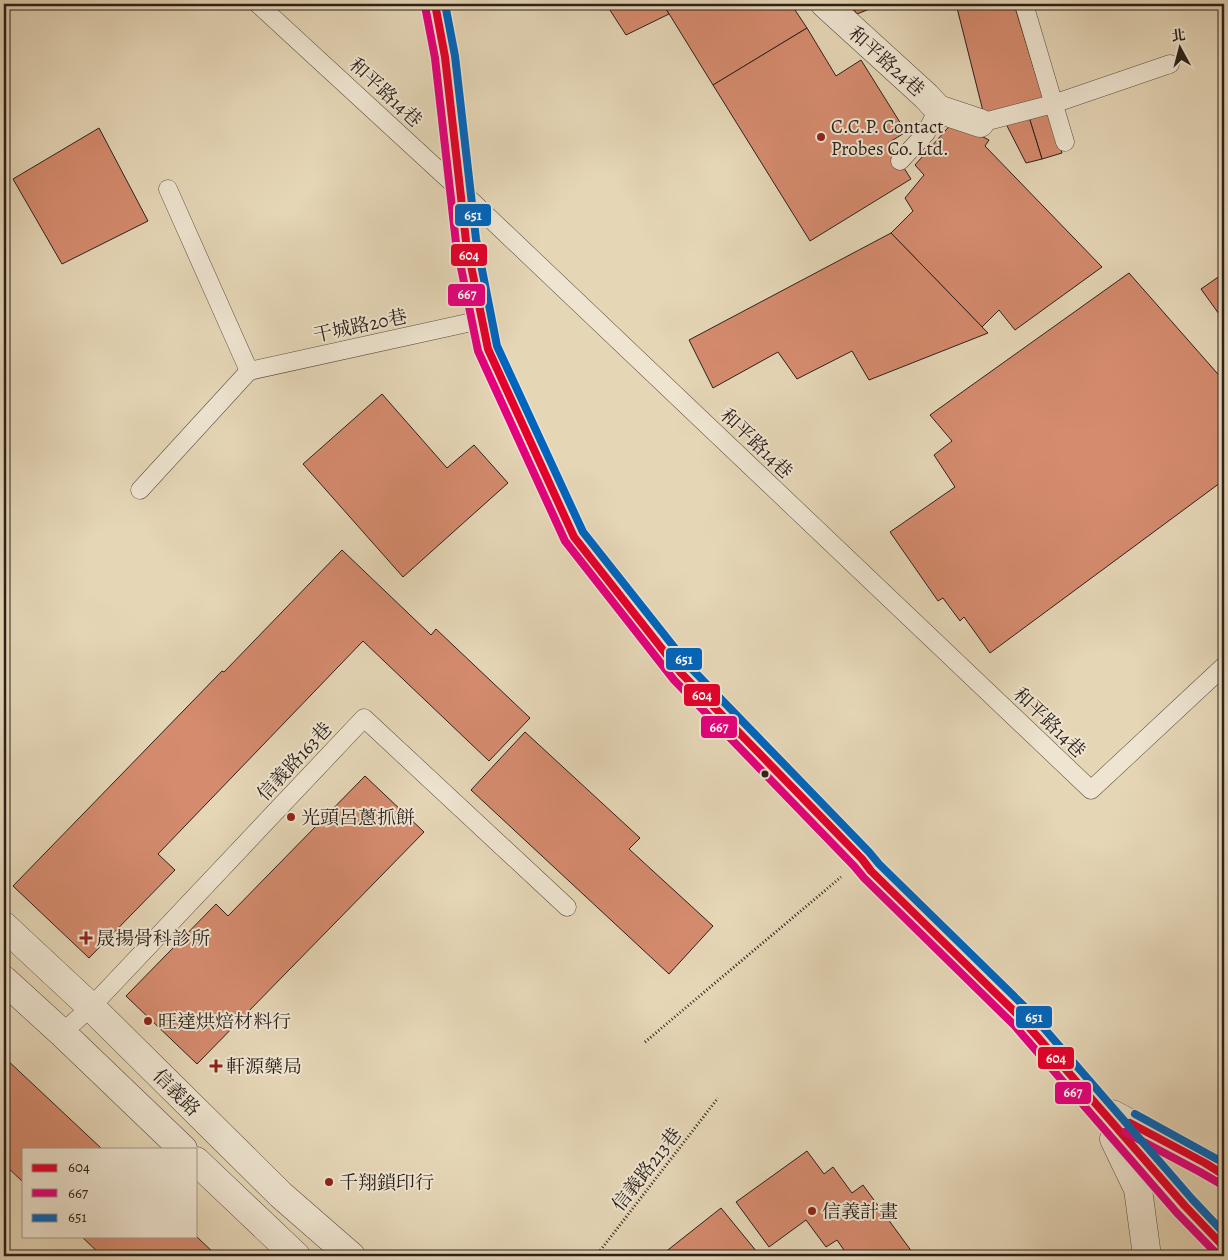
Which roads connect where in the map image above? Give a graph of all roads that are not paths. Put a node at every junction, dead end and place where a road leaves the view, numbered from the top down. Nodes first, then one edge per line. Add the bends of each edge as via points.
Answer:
1 (258, 4) edge
2 (435, 4) edge
3 (825, 4) edge
4 (1024, 4) edge
5 (1170, 64) dead end
6 (1053, 104) junction
7 (938, 109) junction
8 (980, 123) joint
9 (1065, 142) dead end
10 (900, 161) dead end
11 (168, 189) dead end
12 (460, 190) junction
13 (481, 320) junction
14 (249, 371) junction
15 (140, 490) dead end
16 (1224, 666) edge
17 (567, 907) dead end
18 (4, 926) edge
19 (4, 980) edge
20 (91, 1007) junction
21 (62, 1033) junction
22 (1098, 1106) junction
23 (182, 1148) edge
24 (198, 1163) edge
25 (1224, 1175) edge
26 (1224, 1247) edge
27 (296, 1256) edge
28 (351, 1256) edge
29 (1147, 1256) edge

1 - 12 lane, 和平路14巷
2 - 12 street via 445,57
3 - 7 street, 和平路24巷
4 - 6 lane
5 - 6 lane
6 - 8 lane
6 - 9 lane
7 - 8 street, 和平路24巷
7 - 10 lane via 926,133
11 - 14 lane
12 - 13 street
12 - 16 lane, 和平路14巷 via 1090,790
13 - 14 lane, 干城路20巷
13 - 22 street via 488,349 574,537 681,674 871,871 1021,1018
14 - 15 lane
17 - 20 lane, 信義路163巷 via 364,718
18 - 20 street, 信義路
19 - 21 street, 信義路
20 - 21 lane, 信義路163巷
20 - 28 street, 信義路 via 281,1195
21 - 23 street, 信義路
22 - 25 street
22 - 26 street
22 - 29 street via 1138,1189
24 - 27 street

